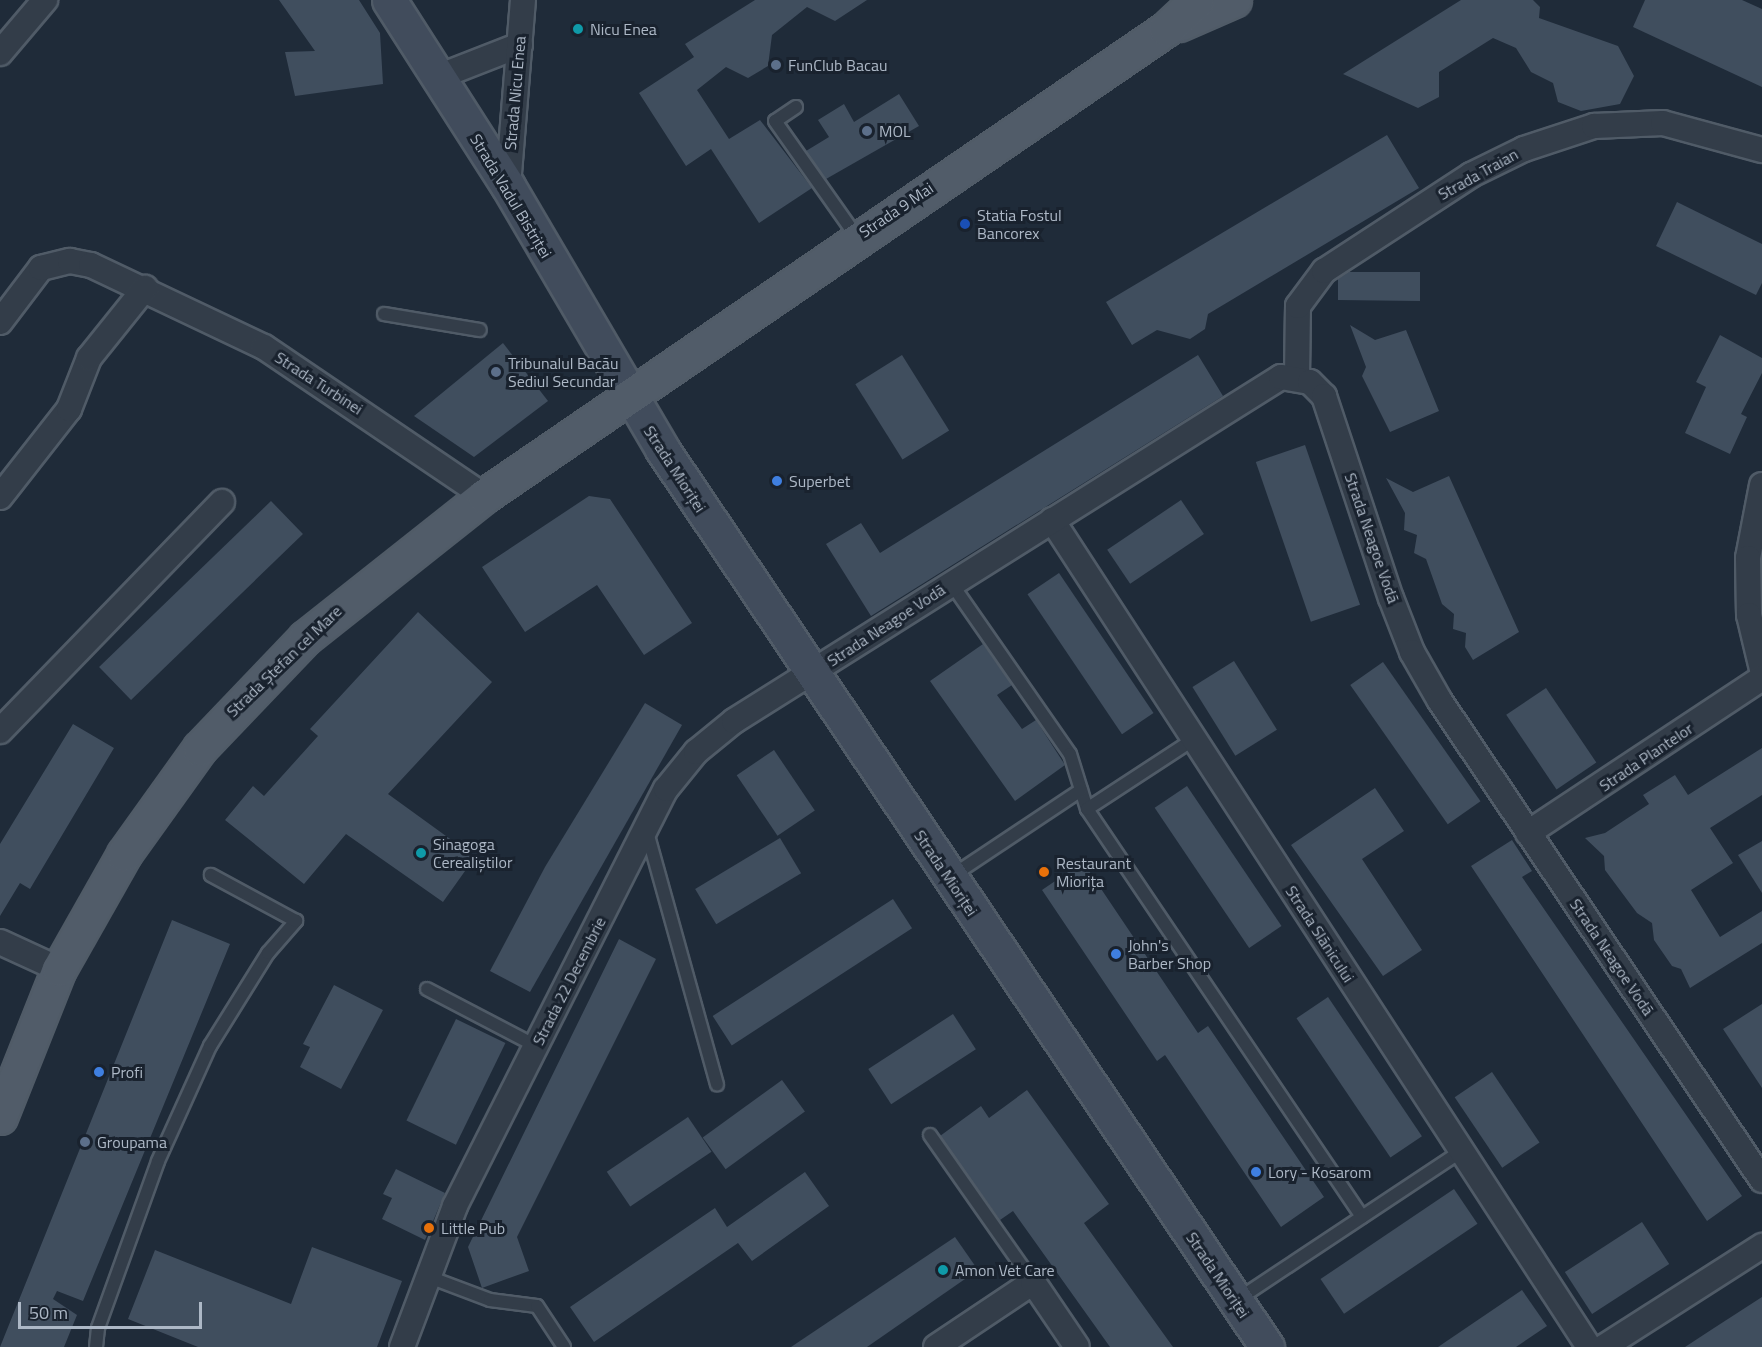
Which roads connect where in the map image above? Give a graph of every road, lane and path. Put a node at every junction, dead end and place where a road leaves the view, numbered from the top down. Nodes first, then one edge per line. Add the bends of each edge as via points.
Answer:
1 (45, 0) edge
2 (389, 0) edge
3 (523, 0) edge
4 (1197, 0) edge
5 (1234, 0) edge
6 (1166, 29) junction
7 (520, 45) junction
8 (0, 52) edge
9 (438, 77) junction
10 (796, 107) dead end
11 (1762, 150) edge
12 (508, 186) junction
13 (856, 236) junction
14 (145, 288) junction
15 (384, 314) dead end
16 (0, 322) edge
17 (480, 330) dead end
18 (1297, 377) junction
19 (628, 395) junction
20 (1762, 485) edge
21 (484, 496) junction
22 (0, 497) edge
23 (222, 502) dead end
24 (1052, 520) junction
25 (951, 583) junction
26 (1762, 669) edge
27 (811, 673) junction
28 (1762, 678) edge
29 (0, 731) edge
30 (1194, 739) junction
31 (1081, 790) junction
32 (1087, 809) junction
33 (646, 828) junction
34 (1528, 833) junction
35 (211, 875) dead end
36 (949, 879) junction
37 (0, 942) edge
38 (59, 969) junction
39 (427, 989) dead end
40 (536, 1046) junction
41 (717, 1084) dead end
42 (0, 1117) edge
43 (930, 1135) dead end
44 (1461, 1152) junction
45 (1762, 1180) edge
46 (1362, 1217) junction
47 (1762, 1246) edge
48 (429, 1277) junction
49 (1033, 1282) junction
50 (1236, 1300) junction
51 (96, 1347) edge
52 (402, 1347) edge
53 (564, 1347) edge
54 (936, 1347) edge
55 (1077, 1347) edge
56 (1267, 1347) edge
57 (1589, 1347) edge
58 (1604, 1347) edge

1 - 8 street
2 - 9 main road, Strada Vadul Bistriței
3 - 7 street, Strada Nicu Enea
4 - 6 main road, Strada 9 Mai
5 - 6 main road, Strada 9 Mai
6 - 13 main road, Strada 9 Mai
7 - 9 street
7 - 12 street, Strada Nicu Enea
9 - 12 main road, Strada Vadul Bistriței
10 - 13 lane via 775,121
11 - 18 street, Strada Traian via 1663,123 1594,126 1524,149 1471,175 1324,271 1298,306
12 - 19 main road, Strada Vadul Bistriței
13 - 19 main road, Strada 9 Mai
14 - 16 street, Strada Turbinei via 91,265 54,262 22,290
14 - 21 street, Strada Turbinei via 264,347
14 - 22 street via 89,358 69,409
15 - 17 lane
18 - 24 street, Strada Neagoe Vodă via 1281,377 1260,388
18 - 34 street, Strada Neagoe Vodă via 1324,396 1412,652
19 - 21 main road, Strada Ștefan cel Mare
19 - 27 main road, Strada Mioriței
20 - 26 street via 1753,511 1748,558 1749,615
21 - 38 main road, Strada Ștefan cel Mare via 354,596 232,710 146,819
23 - 29 street
24 - 25 street, Strada Neagoe Vodă
24 - 30 street, Strada Slănicului
25 - 27 street, Strada Neagoe Vodă
25 - 31 lane via 1070,754
27 - 33 street, Strada 22 Decembrie via 696,752 666,789
27 - 36 main road, Strada Mioriței
28 - 34 street, Strada Plantelor
30 - 32 lane
30 - 44 street, Strada Slănicului
31 - 32 lane
31 - 36 lane
32 - 46 lane
33 - 40 street, Strada 22 Decembrie
33 - 41 lane
34 - 45 street, Strada Neagoe Vodă
35 - 51 lane via 296,921 268,953 210,1046 158,1161 98,1328
36 - 50 main road, Strada Mioriței
37 - 38 street
38 - 42 main road, Strada Ștefan cel Mare
39 - 40 lane
40 - 48 street, Strada 22 Decembrie via 455,1206
43 - 49 lane
44 - 46 lane
44 - 57 street, Strada Slănicului
46 - 50 lane
47 - 58 street
48 - 52 street, Strada 22 Decembrie
48 - 53 lane via 490,1300 537,1306
49 - 54 street
49 - 55 street
50 - 56 main road, Strada Mioriței

